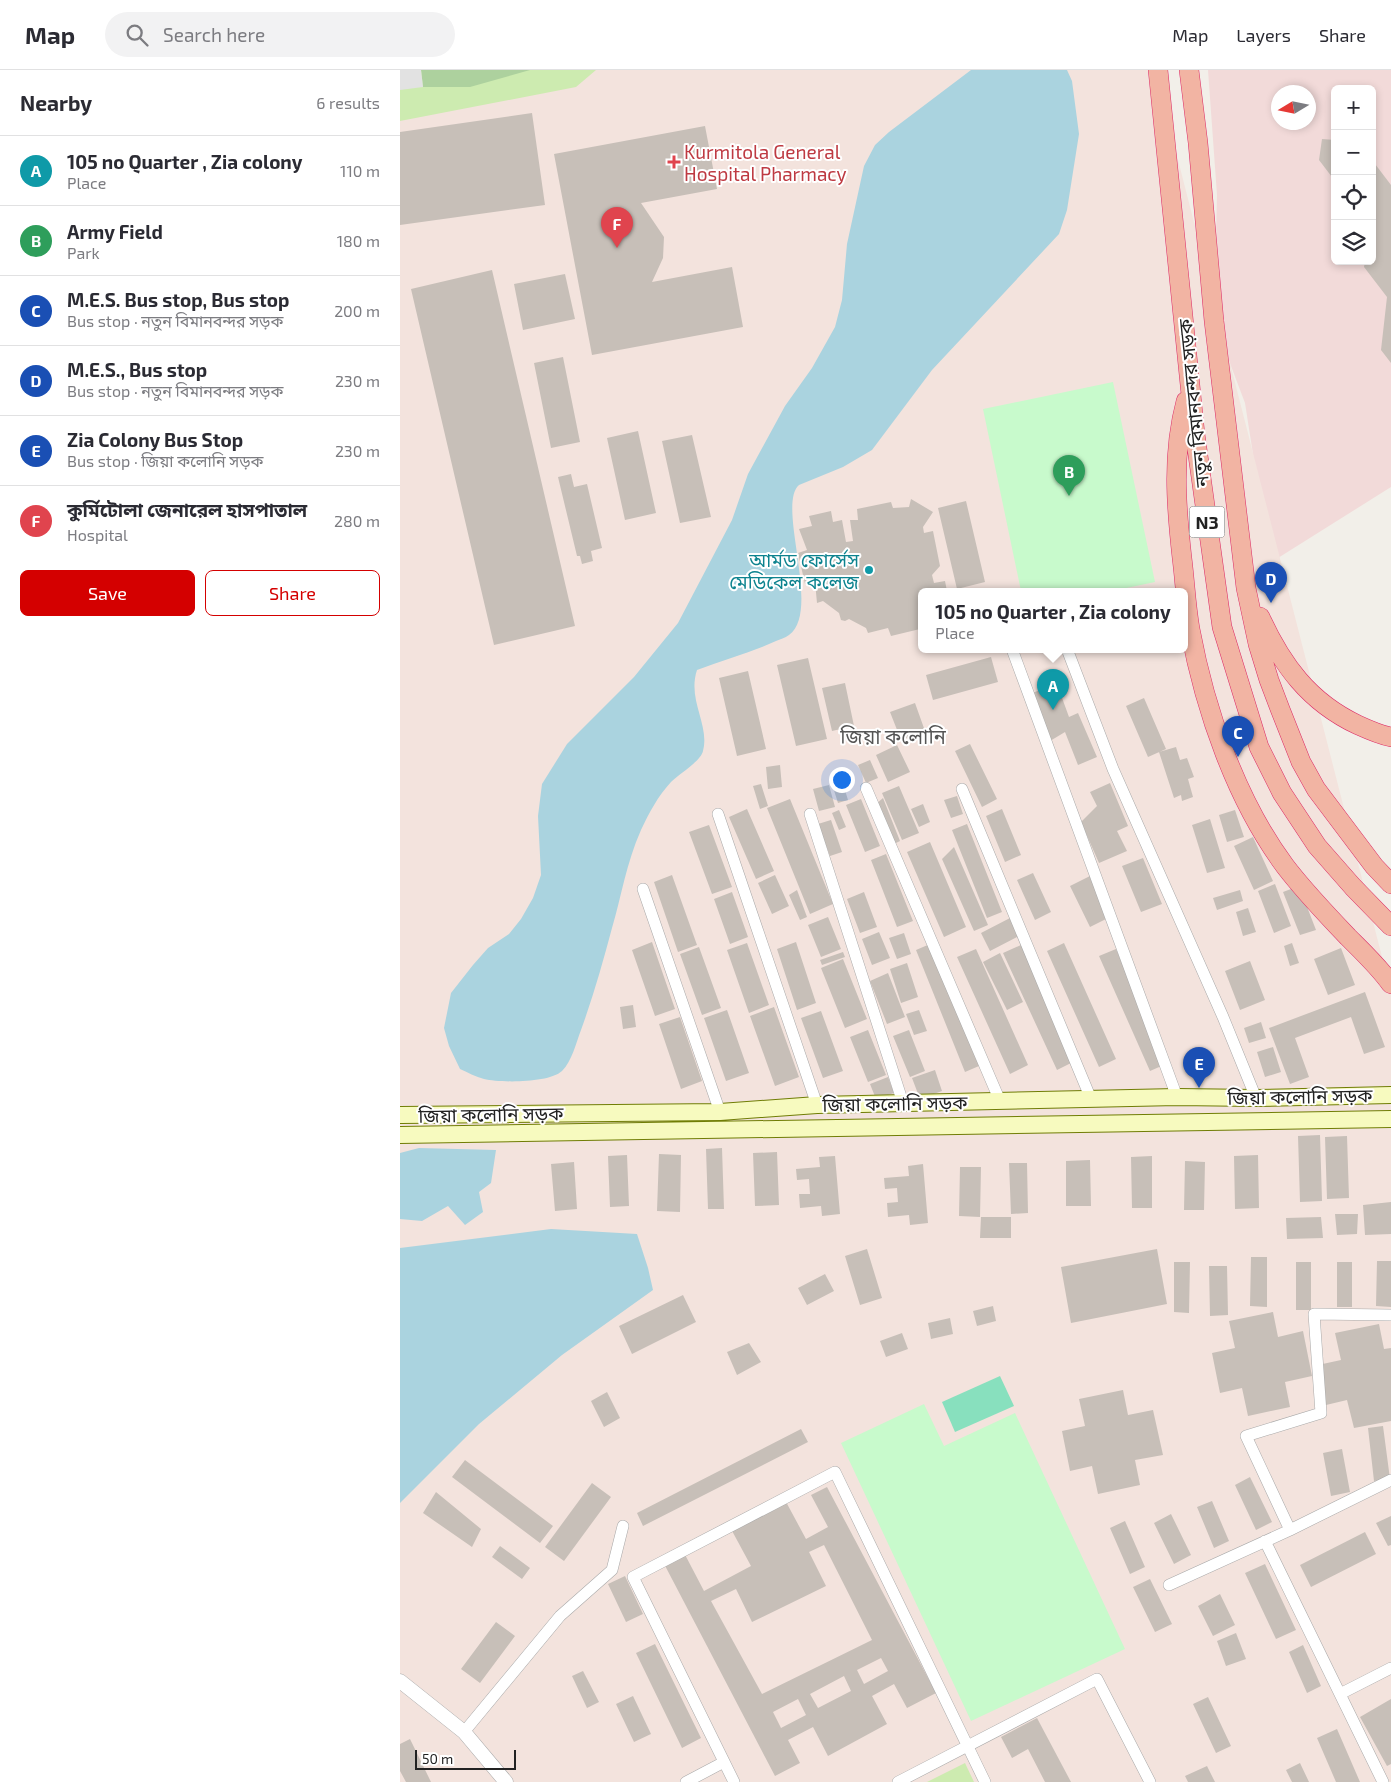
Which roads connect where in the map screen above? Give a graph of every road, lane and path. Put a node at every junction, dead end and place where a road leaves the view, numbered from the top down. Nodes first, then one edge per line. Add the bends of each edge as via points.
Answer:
1 (1158, 70) edge
2 (1190, 70) edge
3 (1197, 134) junction
4 (1166, 136) junction
5 (1189, 387) junction
6 (1186, 588) edge
7 (1246, 588) junction
8 (1188, 609) edge
9 (1013, 653) edge
10 (1070, 653) edge
11 (1391, 737) edge
12 (866, 788) dead end
13 (962, 789) dead end
14 (718, 814) dead end
15 (810, 814) dead end
16 (1391, 884) edge
17 (643, 889) dead end
18 (1391, 926) edge
19 (1391, 984) edge
20 (1391, 1095) edge
21 (1176, 1097) junction
22 (1256, 1098) junction
23 (1092, 1099) junction
24 (1000, 1101) junction
25 (903, 1103) junction
26 (817, 1105) junction
27 (720, 1112) junction
28 (400, 1115) edge
29 (1391, 1119) edge
30 (400, 1135) edge
31 (1391, 1316) edge
32 (1391, 1480) edge
33 (623, 1526) dead end
34 (1290, 1530) junction
35 (1265, 1541) junction
36 (1169, 1585) dead end
37 (1391, 1668) edge
38 (400, 1681) edge
39 (1340, 1694) junction
40 (464, 1732) junction
41 (968, 1747) junction
42 (724, 1762) junction
43 (506, 1782) edge
44 (686, 1782) edge
45 (734, 1782) edge
46 (898, 1782) edge
47 (985, 1782) edge
48 (1150, 1782) edge
49 (1383, 1782) edge

1 - 4 highway, নতুন বিমানবন্দর সড়ক / N3
2 - 3 highway, নতুন বিমানবন্দর সড়ক / N3
3 - 4 highway
3 - 7 highway, নতুন বিমানবন্দর সড়ক / N3 via 1214,321
4 - 5 highway, নতুন বিমানবন্দর সড়ক / N3
5 - 6 highway via 1177,445 1176,479
5 - 18 highway, নতুন বিমানবন্দর সড়ক / N3 via 1222,627 1259,747 1282,793 1317,846
7 - 11 highway via 1279,656 1318,701 1363,727
7 - 16 highway, নতুন বিমানবন্দর সড়ক / N3 via 1269,680 1301,762 1316,790
8 - 19 highway via 1202,683 1227,758 1261,828 1316,904
9 - 21 street
10 - 22 street via 1113,769
12 - 24 street
13 - 23 street
14 - 26 street
15 - 25 street
17 - 27 street
20 - 22 main road, জিয়া কলোনি সড়ক
21 - 22 main road, জিয়া কলোনি সড়ক
21 - 23 main road, জিয়া কলোনি সড়ক
23 - 24 main road, জিয়া কলোনি সড়ক
24 - 25 main road, জিয়া কলোনি সড়ক
25 - 26 main road, জিয়া কলোনি সড়ক
26 - 27 main road, জিয়া কলোনি সড়ক
27 - 28 main road, জিয়া কলোনি সড়ক
29 - 30 main road, জিয়া কলোনি সড়ক
31 - 34 street via 1314,1314 1321,1413 1246,1436
32 - 34 street
33 - 40 street via 612,1570 560,1616
34 - 35 street
35 - 36 street
35 - 39 street
37 - 39 street
38 - 40 street
39 - 49 street
40 - 43 street
41 - 42 street via 835,1472 633,1577
41 - 46 street
41 - 47 street
41 - 48 street via 1097,1679
42 - 44 street
42 - 45 street

